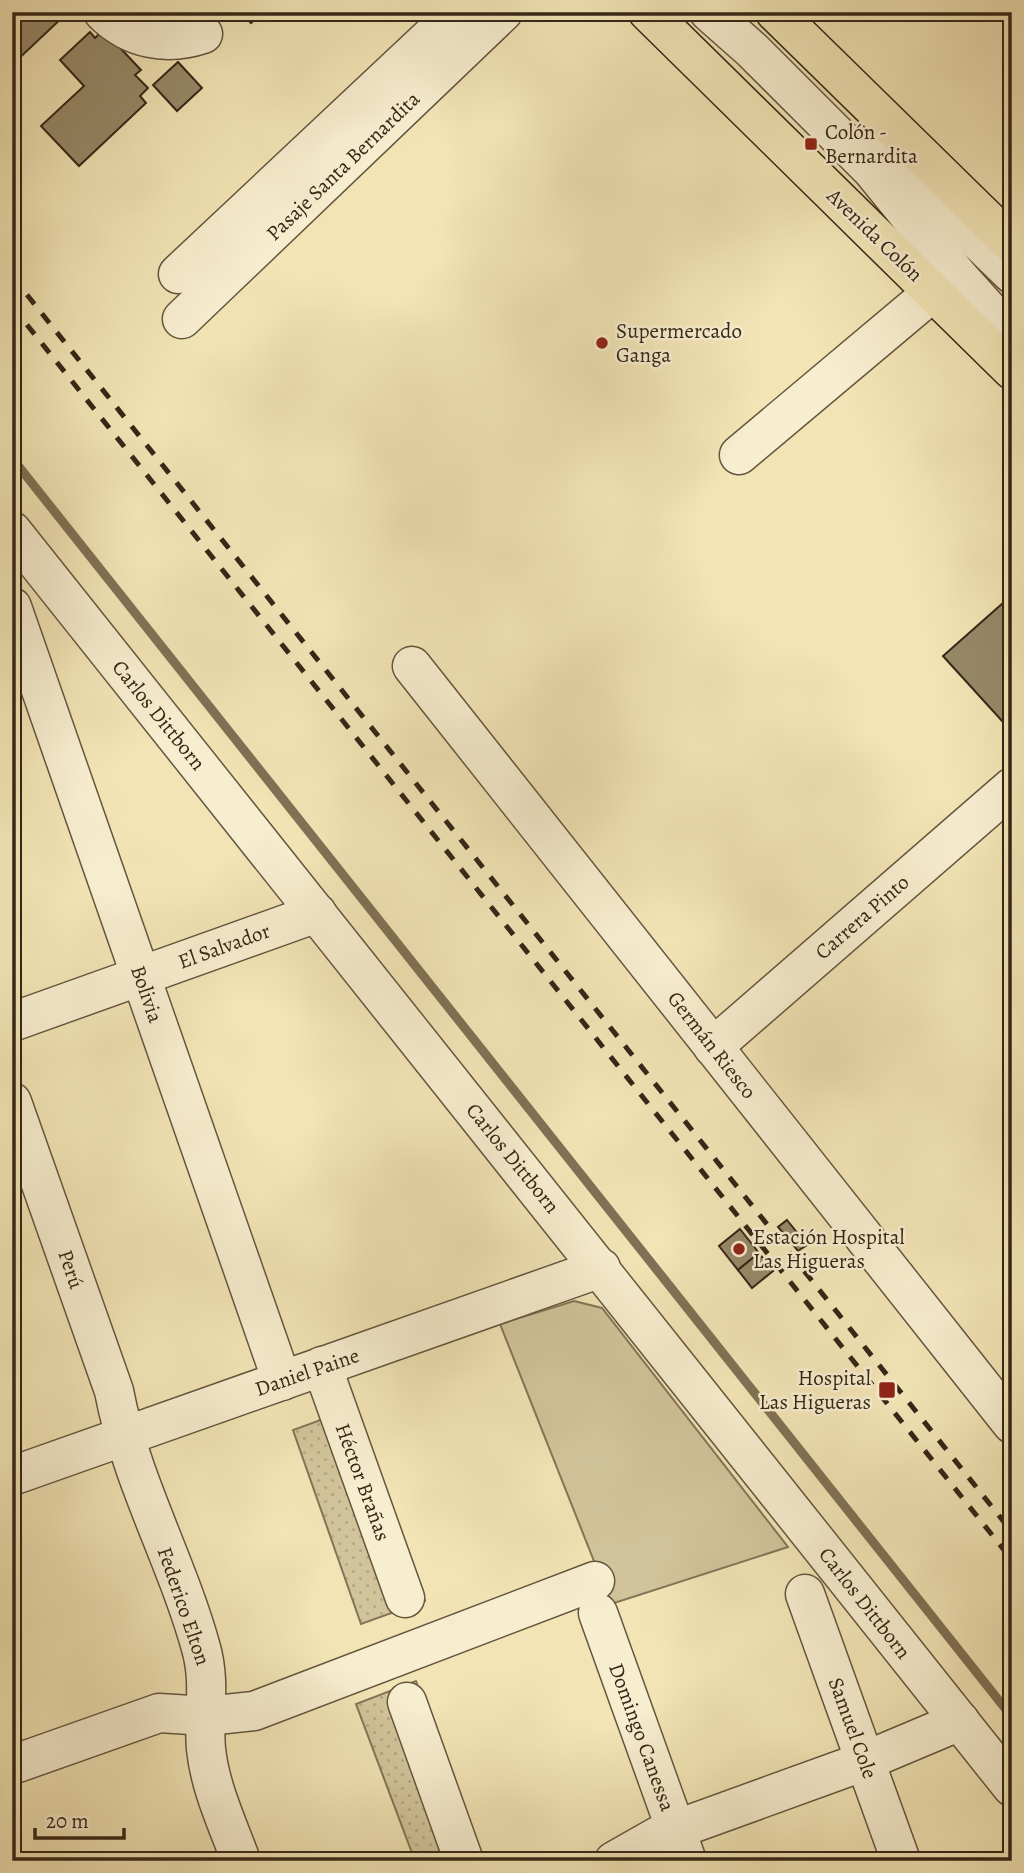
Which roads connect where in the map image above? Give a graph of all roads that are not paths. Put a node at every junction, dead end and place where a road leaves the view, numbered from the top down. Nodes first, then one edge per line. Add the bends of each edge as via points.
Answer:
1 (103, 12) edge
2 (457, 12) edge
3 (503, 12) edge
4 (648, 12) edge
5 (709, 12) edge
6 (743, 12) edge
7 (775, 12) edge
8 (203, 34) dead end
9 (1012, 244) edge
10 (178, 274) dead end
11 (1012, 274) edge
12 (933, 292) junction
13 (182, 319) dead end
14 (1012, 336) edge
15 (1012, 370) edge
16 (739, 455) dead end
17 (12, 531) edge
18 (51, 579) junction
19 (12, 593) edge
20 (12, 607) edge
21 (412, 666) dead end
22 (1012, 787) edge
23 (317, 913) junction
24 (141, 976) junction
25 (12, 1022) edge
26 (713, 1046) junction
27 (12, 1102) edge
28 (601, 1268) junction
29 (322, 1366) junction
30 (282, 1381) junction
31 (1012, 1424) edge
32 (123, 1437) junction
33 (12, 1476) edge
34 (805, 1594) dead end
35 (405, 1598) dead end
36 (407, 1702) dead end
37 (207, 1716) junction
38 (960, 1721) junction
39 (865, 1760) junction
40 (12, 1765) edge
41 (1012, 1787) edge
42 (681, 1845) edge
43 (241, 1861) edge
44 (464, 1861) edge
45 (614, 1861) edge
46 (901, 1861) edge

1 - 8 street via 126,29 154,40 187,40
2 - 10 street
3 - 13 street, Pasaje Santa Bernardita
4 - 12 main road, Avenida Colón
5 - 14 street via 872,170
6 - 11 street
7 - 9 main road
12 - 15 main road, Avenida Colón
12 - 16 street
17 - 18 street, Carlos Dittborn
18 - 19 street
18 - 23 street, Carlos Dittborn
20 - 24 street, Bolivia
21 - 26 street, Germán Riesco
22 - 26 street, Carrera Pinto
23 - 24 street, El Salvador
23 - 28 street, Carlos Dittborn
24 - 25 street, El Salvador
24 - 30 street, Bolivia
26 - 31 street, Germán Riesco
27 - 32 street, Perú via 114,1391
28 - 29 street, Daniel Paine
28 - 38 street, Carlos Dittborn
29 - 30 street, Daniel Paine
29 - 35 street, Héctor Brañas
30 - 32 street, Daniel Paine
32 - 33 street, Daniel Paine
32 - 37 street, Federico Elton via 199,1638 208,1682
34 - 39 street, Samuel Cole
36 - 44 street
37 - 40 street via 159,1713
37 - 42 street, Domingo Canessa via 254,1711 597,1597
37 - 43 street, Federico Elton via 206,1751 213,1783
38 - 39 street
38 - 41 street, Carlos Dittborn
39 - 42 street
39 - 46 street, Samuel Cole
42 - 45 street

